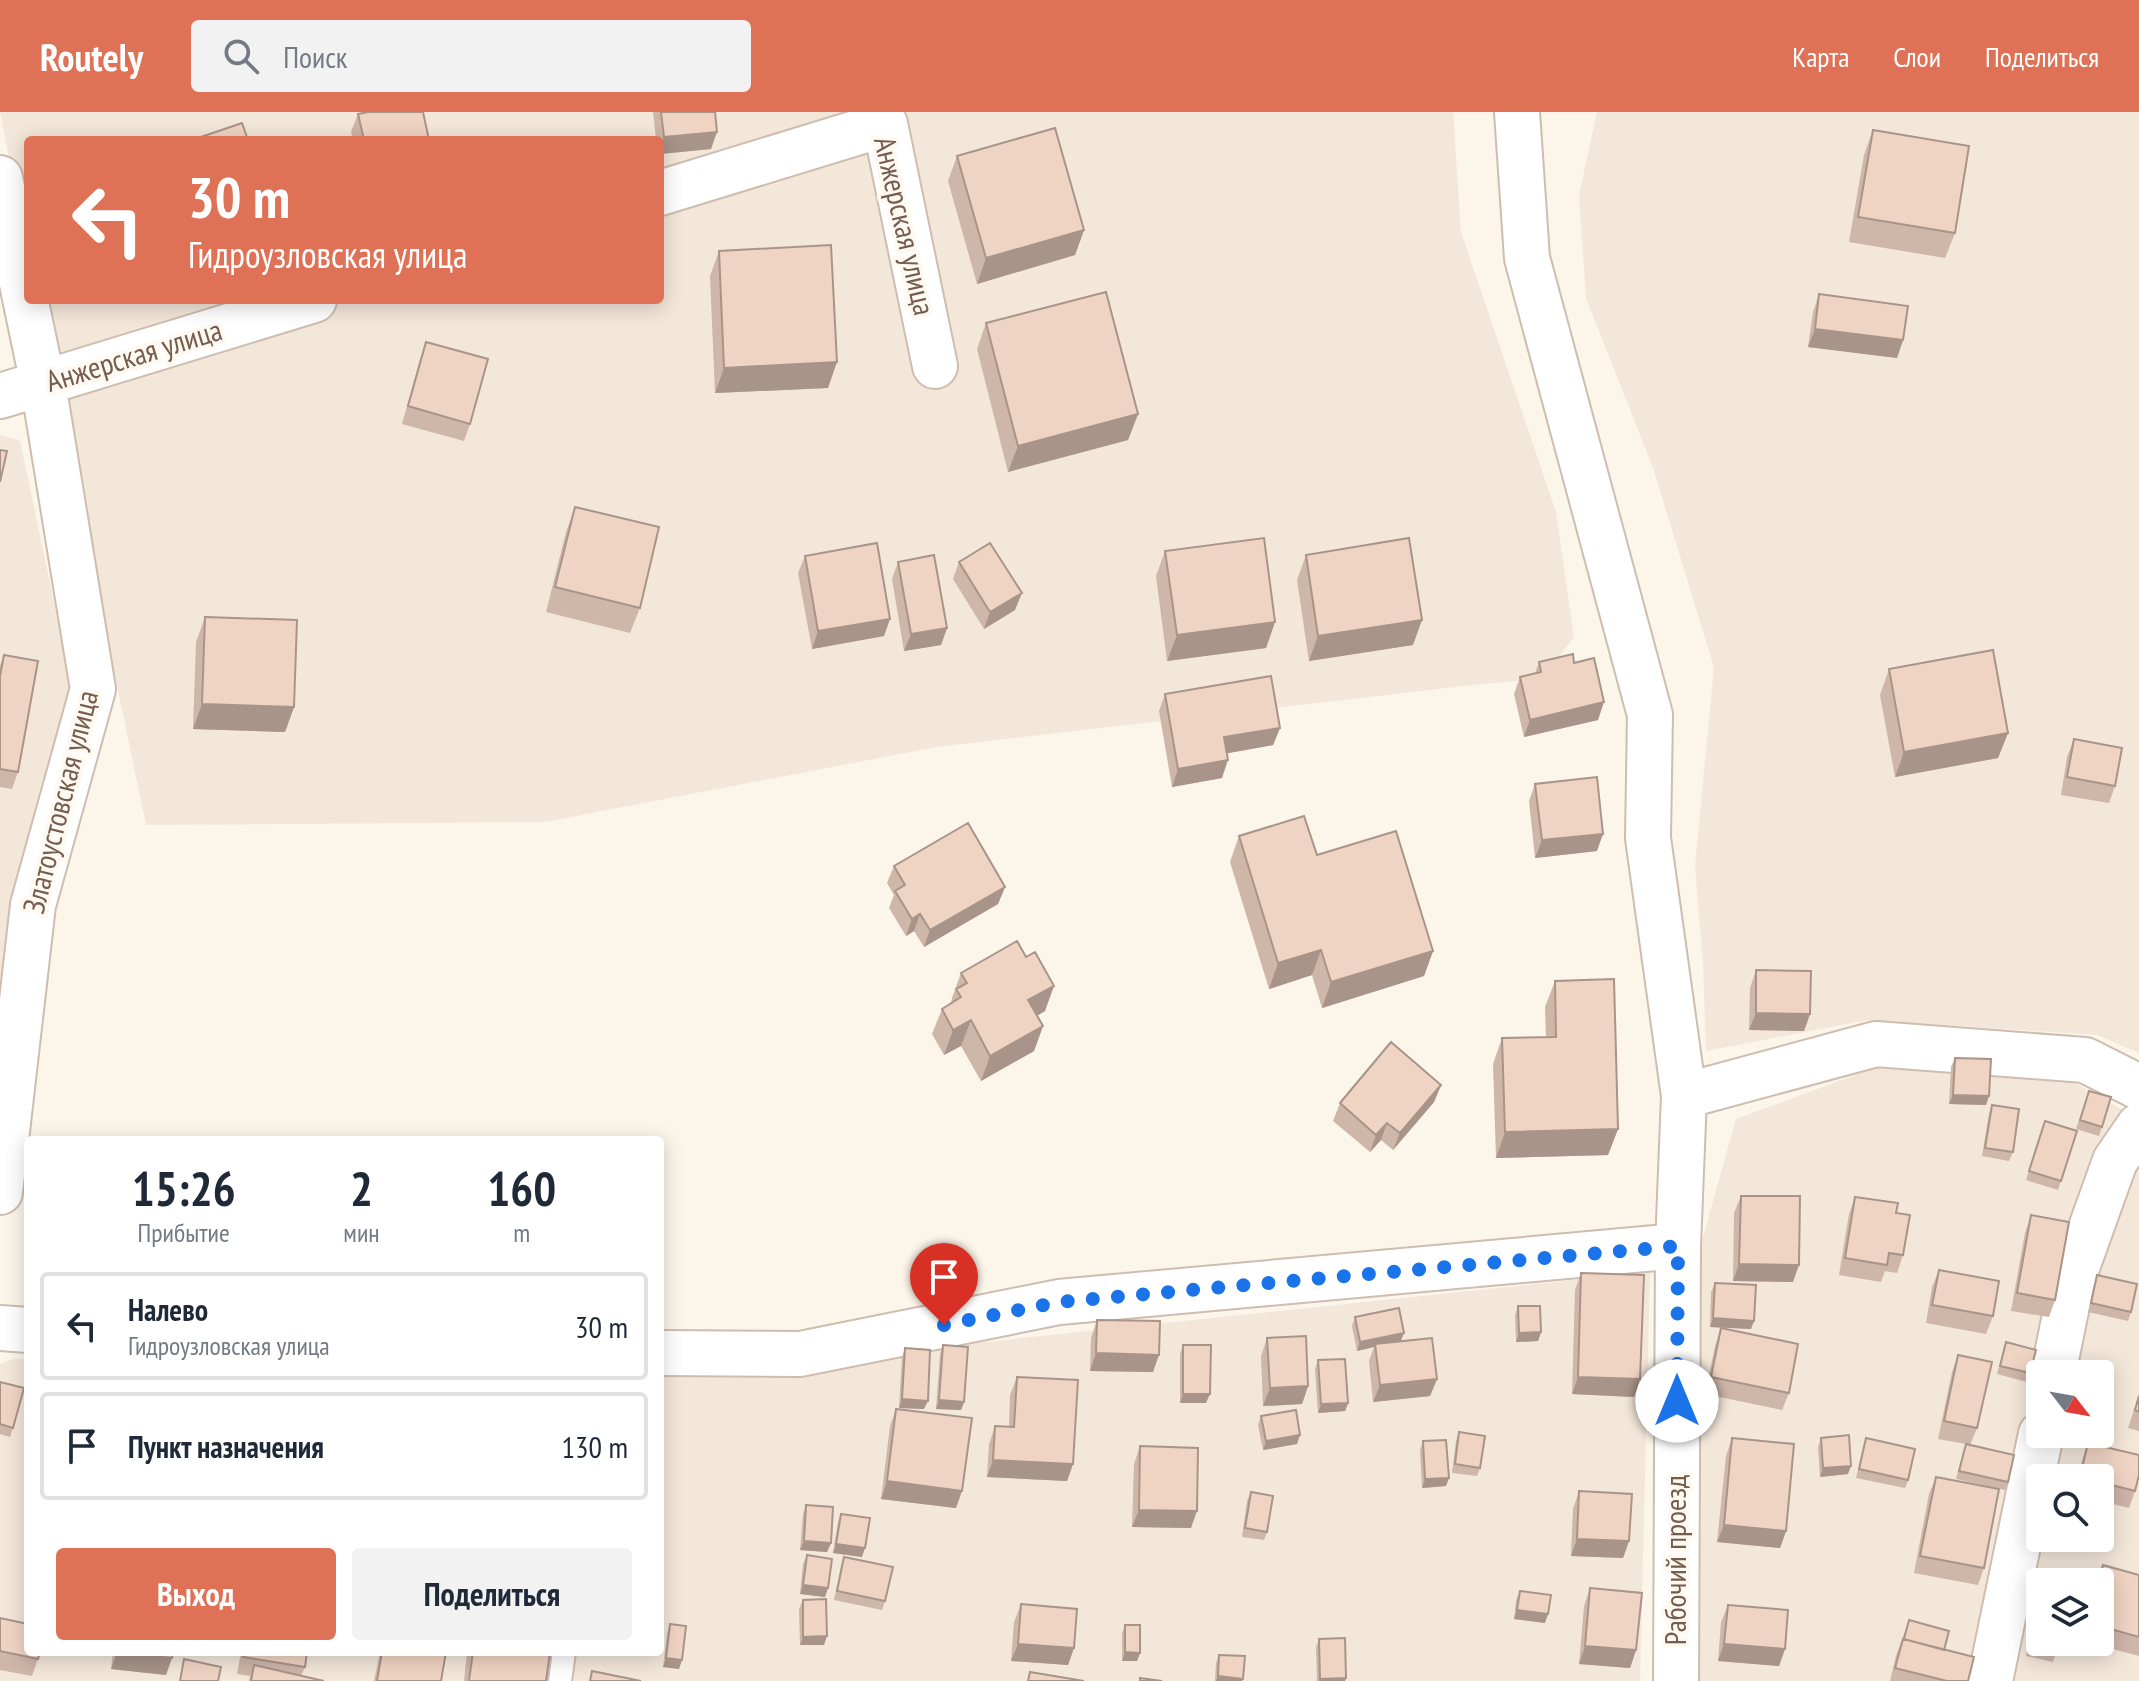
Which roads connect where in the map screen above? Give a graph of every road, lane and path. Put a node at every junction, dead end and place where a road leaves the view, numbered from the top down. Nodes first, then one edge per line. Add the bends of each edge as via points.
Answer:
1 (1517, 112) edge
2 (0, 178) edge
3 (664, 192) edge
4 (24, 293) edge
5 (26, 304) edge
6 (301, 304) edge
7 (935, 366) dead end
8 (43, 384) junction
9 (0, 396) edge
10 (17, 900) edge
11 (2139, 1087) edge
12 (1684, 1096) junction
13 (2139, 1126) edge
14 (0, 1192) edge
15 (1678, 1246) junction
16 (0, 1328) edge
17 (24, 1330) edge
18 (664, 1353) edge
19 (2056, 1360) edge
20 (2038, 1448) edge
21 (563, 1656) edge
22 (560, 1681) edge
23 (1676, 1681) edge
24 (1990, 1681) edge

1 - 12 street, Рабочий проезд via 1527,258 1650,715 1648,838
2 - 4 street, Златоустовская улица
3 - 7 street, Анжерская улица via 885,124
5 - 8 street, Златоустовская улица
6 - 8 street, Анжерская улица
8 - 9 street, Анжерская улица
8 - 10 street, Златоустовская улица via 93,689
10 - 14 street, Златоустовская улица
11 - 12 street via 2085,1060 1876,1044
12 - 15 street, Рабочий проезд
13 - 19 street via 2115,1161 2072,1281
15 - 18 street via 1059,1302 800,1354
15 - 23 street, Рабочий проезд
16 - 17 street
20 - 24 street
21 - 22 lane

